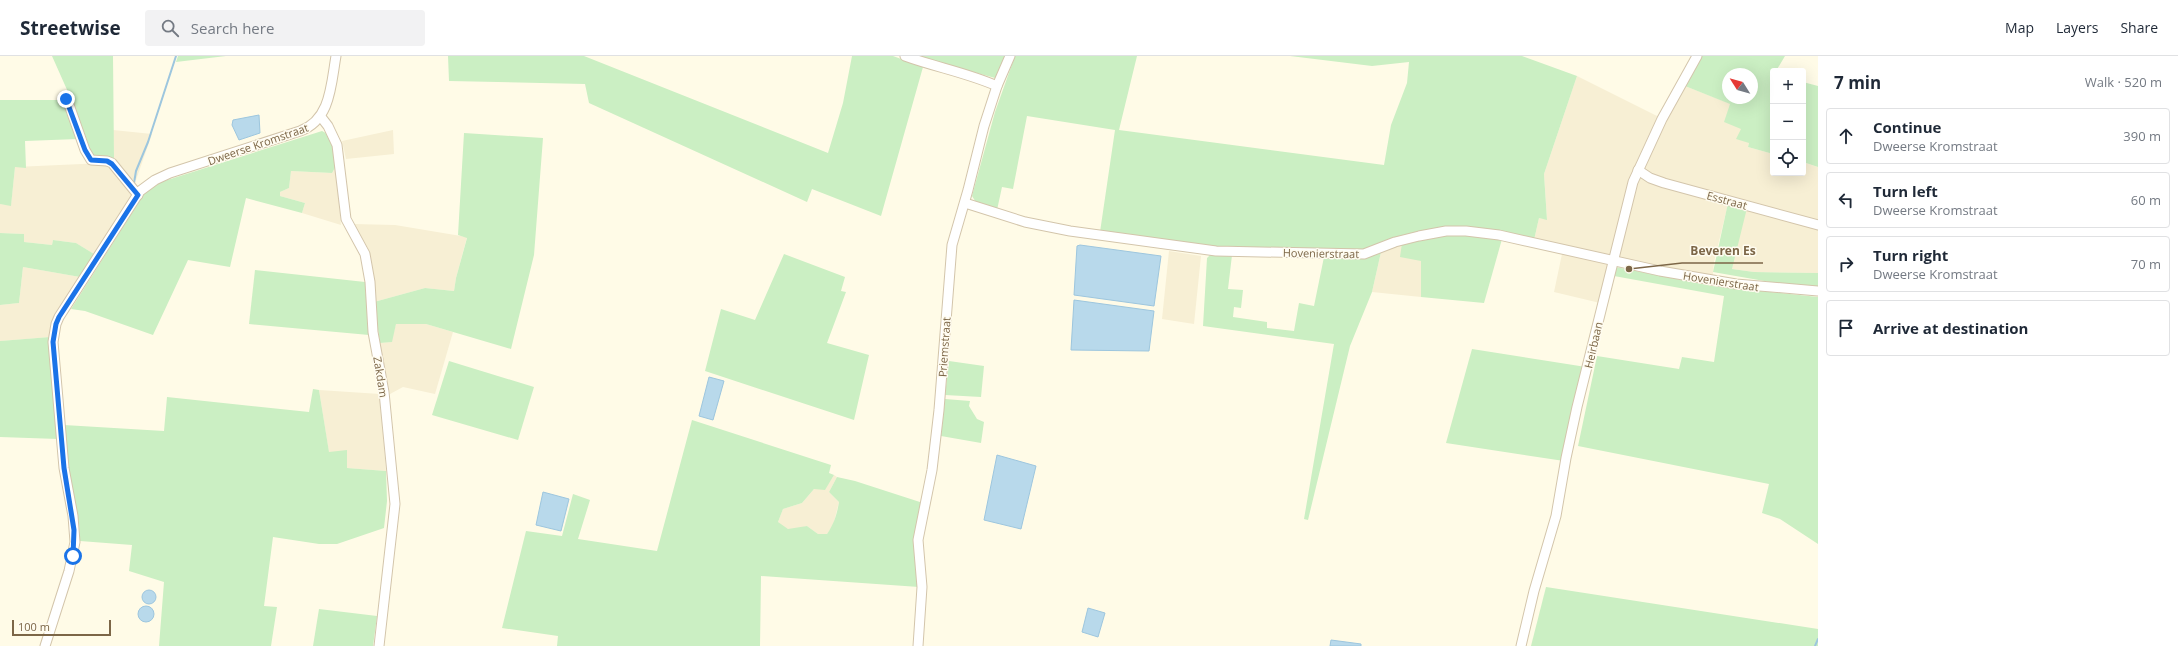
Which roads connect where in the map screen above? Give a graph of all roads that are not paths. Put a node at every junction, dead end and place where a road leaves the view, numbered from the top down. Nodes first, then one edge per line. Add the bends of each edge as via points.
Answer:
1 (336, 56) edge
2 (905, 56) edge
3 (1010, 56) edge
4 (1697, 56) edge
5 (997, 86) junction
6 (66, 99) dead end
7 (320, 117) junction
8 (1638, 170) junction
9 (138, 195) junction
10 (965, 203) junction
11 (1818, 225) edge
12 (1613, 260) junction
13 (1818, 291) edge
14 (45, 646) edge
15 (379, 646) edge
16 (918, 646) edge
17 (1521, 646) edge

1 - 7 street, Dweerse Kromstraat via 329,97
2 - 5 street via 982,79
3 - 5 street, Priemstraat
4 - 8 street, Heirbaan via 1662,119
5 - 10 street, Priemstraat
6 - 9 street via 91,160 107,161 112,164
7 - 9 street, Dweerse Kromstraat via 307,129 170,173 155,180
7 - 15 street, Zakdam via 328,126 337,145 346,219 366,254 374,332 384,392 395,504
8 - 11 street, Esstraat via 1664,183
8 - 12 street, Heirbaan via 1627,202
9 - 14 street, Dweerse Kromstraat via 59,317 54,333 60,432 75,542 69,571
10 - 12 street, Hovenierstraat via 989,212 1055,228 1204,250 1364,254 1419,236 1446,231 1466,231 1499,235
10 - 16 street, Priemstraat via 952,246 933,463 918,540 922,587
12 - 13 street, Hovenierstraat via 1736,284
12 - 17 street, Heirbaan via 1566,458 1556,516

